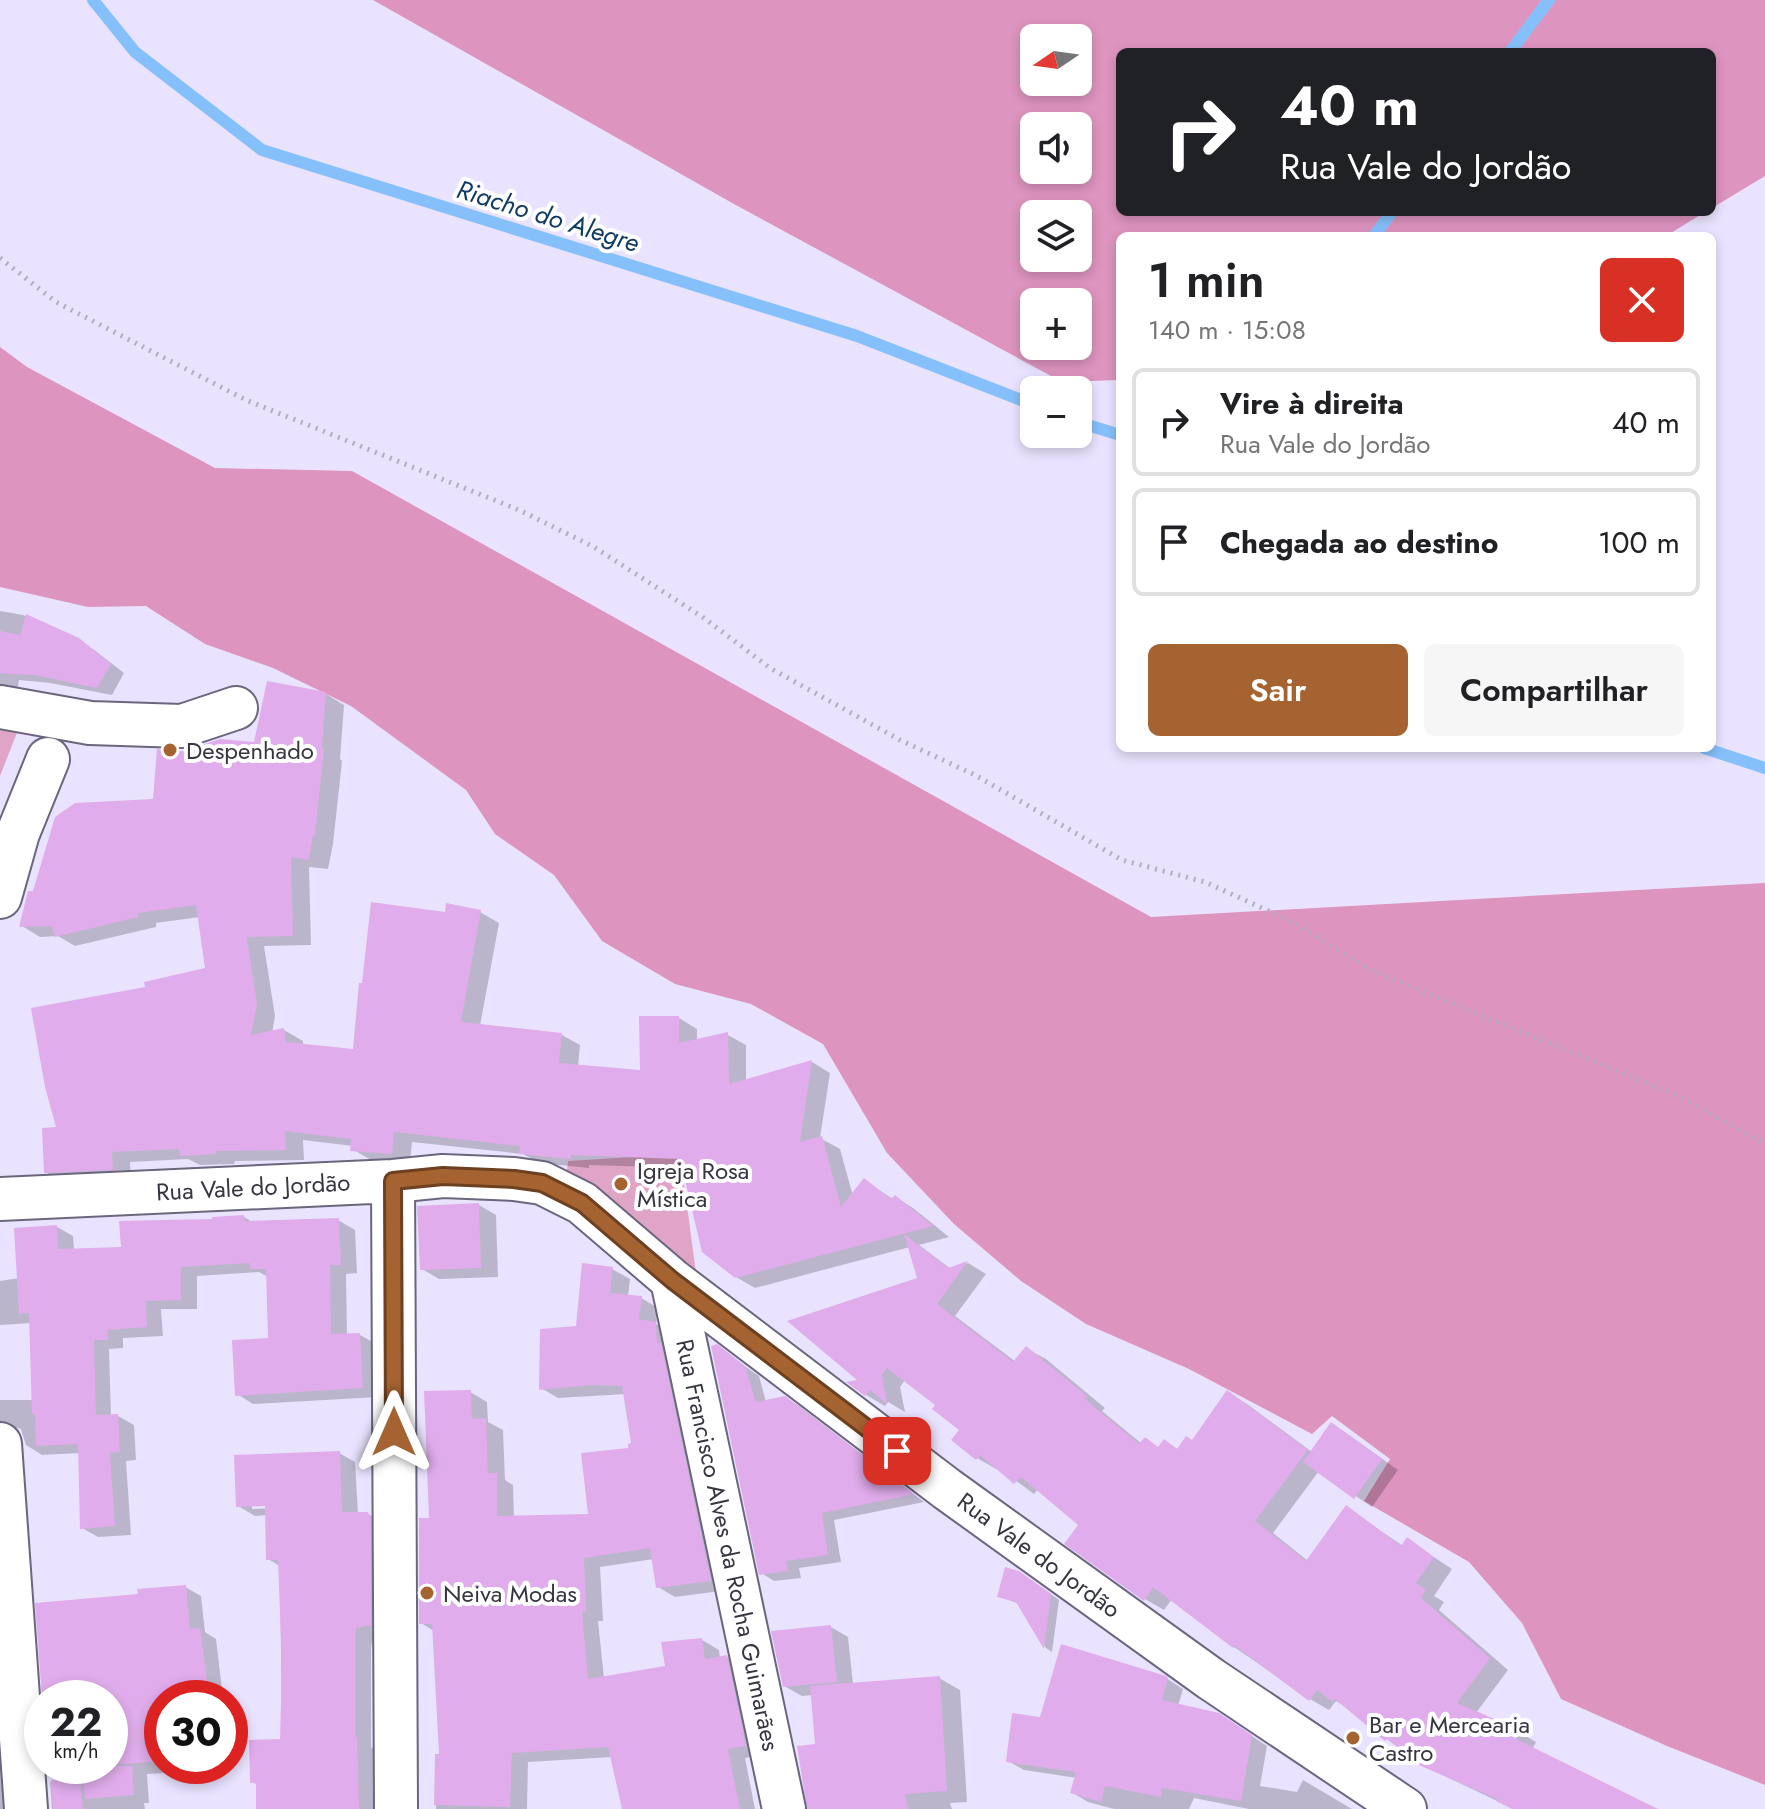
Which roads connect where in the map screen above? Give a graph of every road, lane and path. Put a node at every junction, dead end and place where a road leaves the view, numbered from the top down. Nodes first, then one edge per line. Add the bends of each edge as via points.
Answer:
1 (0, 258) edge
2 (0, 707) edge
3 (236, 708) dead end
4 (48, 759) dead end
5 (0, 897) edge
6 (1765, 1144) edge
7 (393, 1181) junction
8 (0, 1199) edge
9 (672, 1280) junction
10 (0, 1444) edge
11 (1394, 1806) edge
12 (26, 1809) edge
13 (396, 1809) edge
14 (784, 1809) edge

1 - 6 path via 56,302 246,400 519,510 594,547 770,668 975,775 1122,860 1205,882 1293,922 1371,970 1678,1096
2 - 3 street via 90,723 182,726
4 - 5 street via 18,833
7 - 8 street, Rua Vale do Jordão
7 - 9 street, Rua Vale do Jordão via 459,1176 542,1183 582,1203
7 - 13 street
9 - 11 street, Rua Vale do Jordão via 972,1507
9 - 14 street, Rua Francisco Alves da Rocha Guimarães
10 - 12 street

